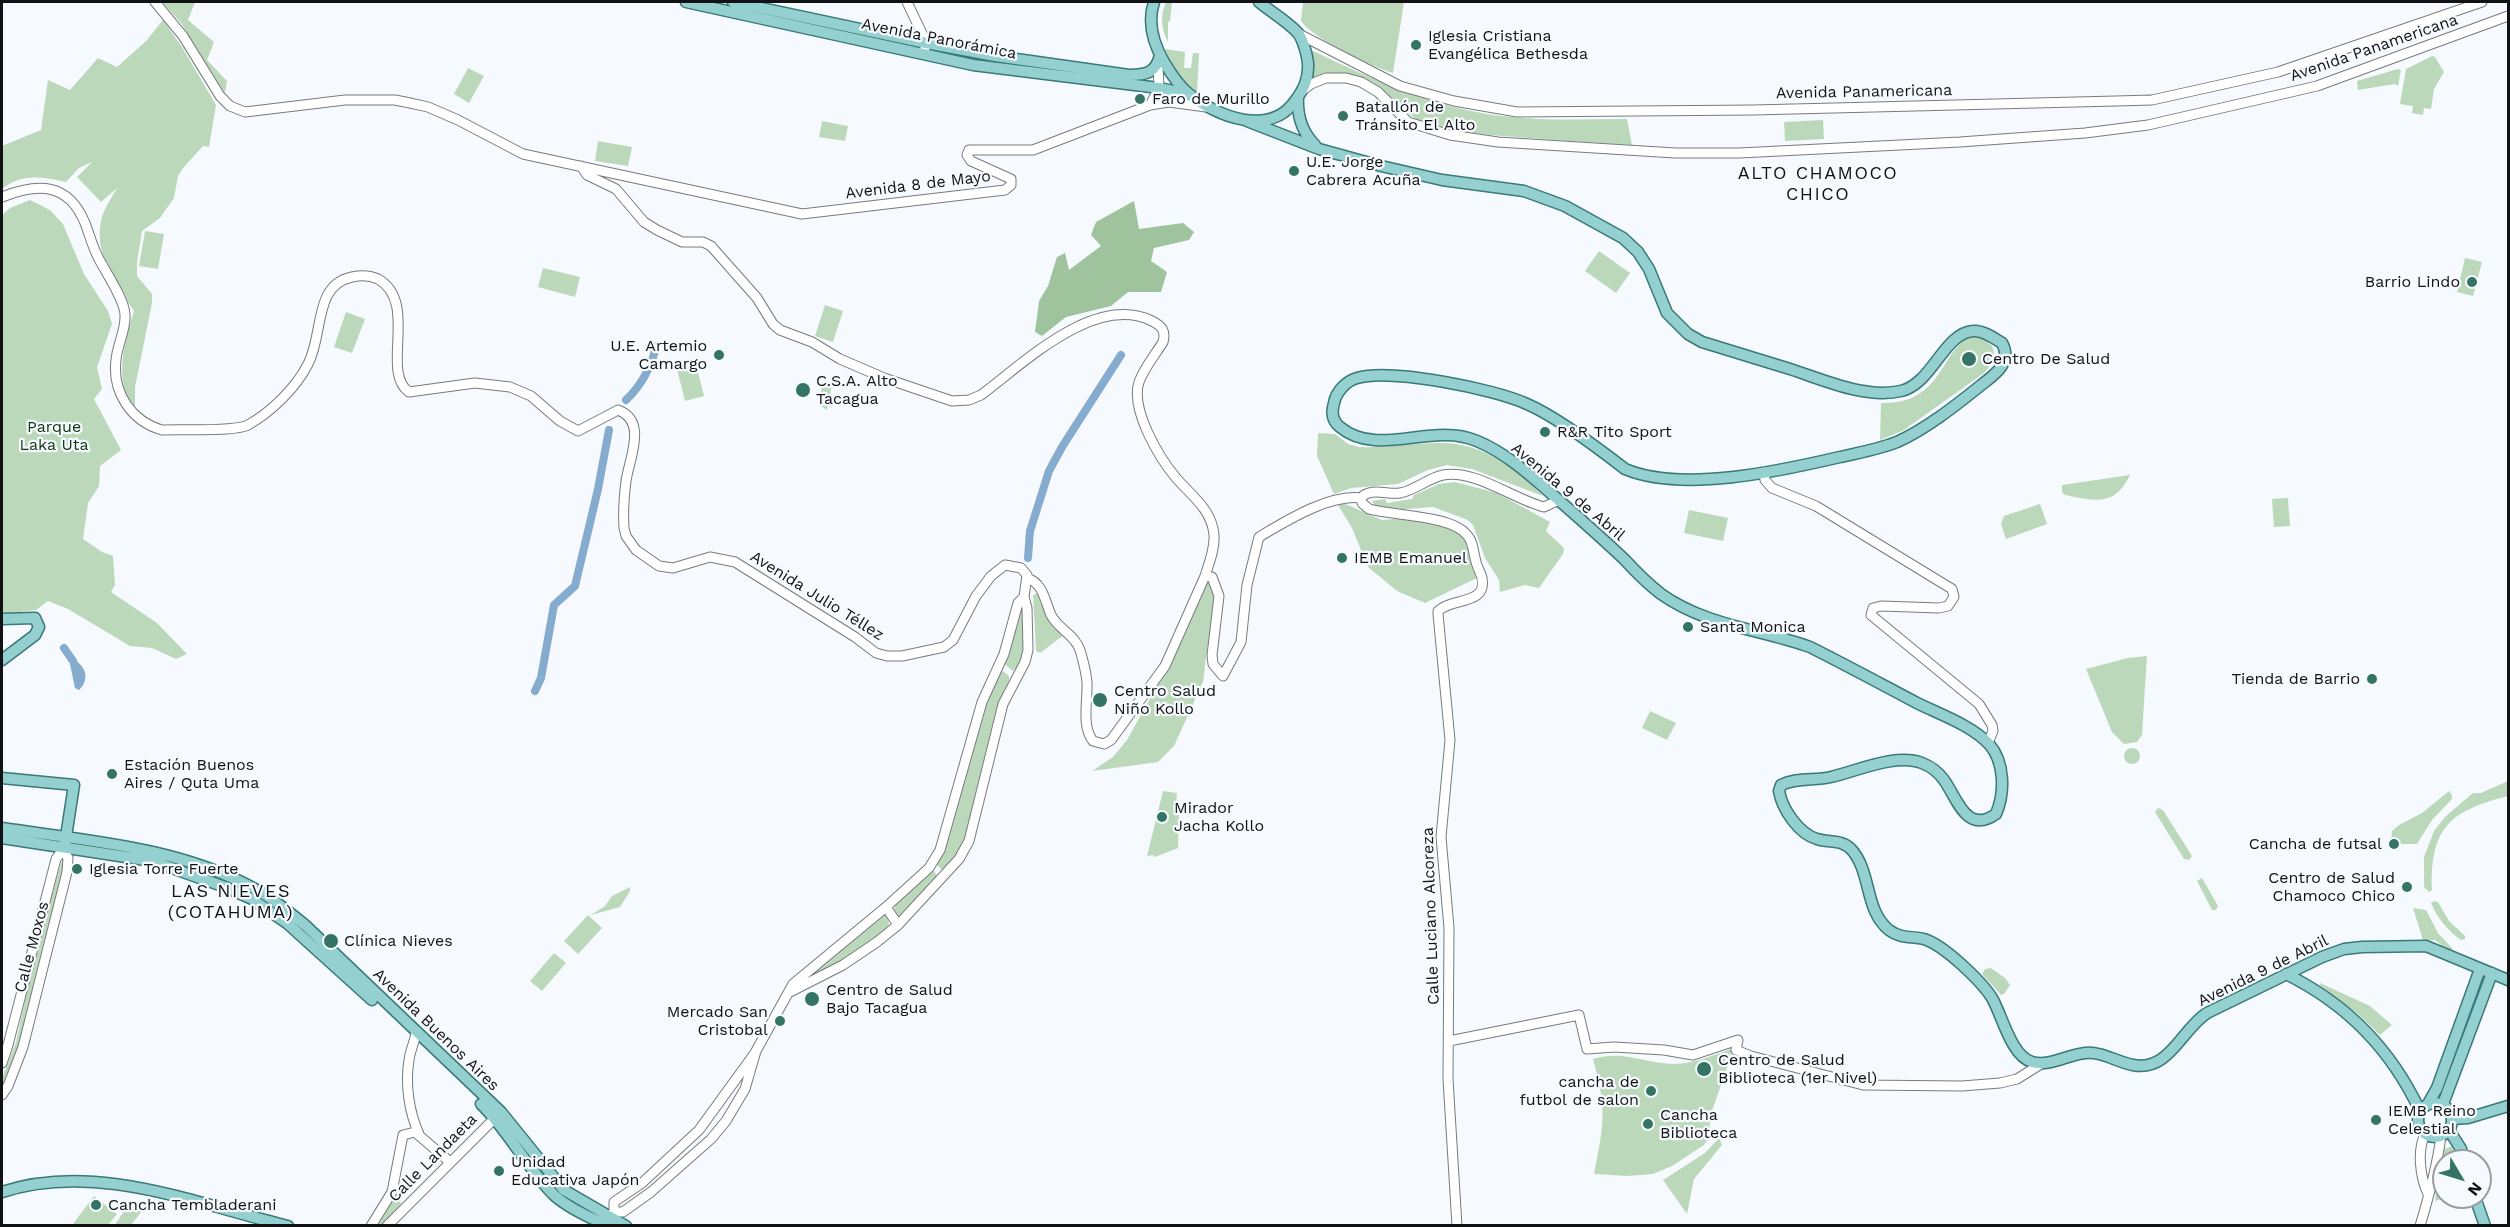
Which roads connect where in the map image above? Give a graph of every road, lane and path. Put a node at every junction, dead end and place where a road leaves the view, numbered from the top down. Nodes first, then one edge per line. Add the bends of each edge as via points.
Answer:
1 (155, 2) edge
2 (686, 2) edge
3 (733, 2) edge
4 (908, 2) edge
5 (1154, 2) edge
6 (1258, 2) edge
7 (2482, 2) edge
8 (2508, 16) edge
9 (1299, 34) junction
10 (925, 49) junction
11 (1159, 60) junction
12 (1158, 87) junction
13 (1189, 94) junction
14 (1300, 94) junction
15 (1150, 105) junction
16 (1207, 106) junction
17 (1247, 121) junction
18 (1319, 148) junction
19 (581, 166) junction
20 (2, 197) edge
21 (1764, 472) junction
22 (1361, 498) junction
23 (1559, 500) junction
24 (1205, 576) junction
25 (1027, 578) junction
26 (1024, 597) junction
27 (2, 619) edge
28 (2, 660) edge
29 (1988, 743) junction
30 (2, 778) edge
31 (2, 828) edge
32 (2, 838) edge
33 (64, 845) junction
34 (932, 865) junction
35 (945, 877) junction
36 (886, 907) junction
37 (898, 925) junction
38 (2480, 969) junction
39 (2492, 973) junction
40 (2286, 974) junction
41 (2508, 980) edge
42 (789, 993) junction
43 (416, 1036) junction
44 (1449, 1041) junction
45 (756, 1051) junction
46 (2, 1063) edge
47 (2041, 1064) junction
48 (2, 1095) edge
49 (2443, 1104) junction
50 (2508, 1106) edge
51 (2424, 1107) junction
52 (498, 1115) junction
53 (2447, 1128) junction
54 (419, 1134) junction
55 (2425, 1134) junction
56 (684, 1145) junction
57 (2461, 1149) edge
58 (694, 1154) junction
59 (450, 1162) junction
60 (664, 1164) junction
61 (673, 1174) junction
62 (642, 1183) junction
63 (2, 1192) edge
64 (651, 1192) junction
65 (2428, 1194) junction
66 (2479, 1209) edge
67 (606, 1220) edge
68 (288, 1226) edge
69 (371, 1226) edge
70 (387, 1226) edge
71 (626, 1226) edge
72 (1458, 1226) edge
73 (2420, 1226) edge
74 (2485, 1226) edge

1 - 19 street via 183,36 220,96 237,110 254,112 345,100 395,100 428,107 523,154
2 - 10 main road, Avenida Panorámica
3 - 10 main road, Avenida Panorámica
4 - 10 street
5 - 11 main road via 1150,22
6 - 9 main road, Avenida Panamericana
7 - 9 street, Avenida Panamericana via 2278,72 2152,100 2116,101 1517,112 1400,86
8 - 14 street, Avenida Panamericana via 2317,86 2148,125 1960,142 1675,153 1498,142 1450,135 1408,122 1378,92 1354,80 1326,78
9 - 14 main road via 1308,68
10 - 11 main road, Avenida Panorámica via 1129,75 1153,71
10 - 12 main road, Avenida Panorámica via 973,65
11 - 12 street
11 - 13 main road
12 - 13 main road, Avenida Panorámica
12 - 15 street
13 - 16 main road, Avenida 9 de Abril
14 - 17 main road via 1284,112 1267,120
14 - 18 main road via 1300,122
15 - 16 street, Avenida 8 de Mayo via 1169,102
15 - 19 street, Avenida 8 de Mayo via 1033,150 969,150 971,161 1011,179 1005,190 809,214
16 - 17 main road, Avenida 9 de Abril
17 - 18 main road, Avenida 9 de Abril
18 - 21 main road, Avenida 9 de Abril via 1442,180 1524,191 1565,206 1616,233 1638,252 1667,313 1688,334 1702,342 1819,379 1868,392 1894,392 1916,384 1952,342 1972,331 1983,332 2002,343 2005,361 1997,372 1912,434 1877,449
19 - 24 street via 587,175 616,189 644,222 657,230 682,242 711,246 780,330 884,378 952,401 981,395 1051,341 1088,322 1127,313 1158,324 1165,335 1138,384 1141,416 1158,452 1210,520 1215,538
20 - 25 street, Avenida Julio Téllez via 41,187 60,192 75,204 126,314 116,358 118,386 127,408 162,430 249,425 301,378 316,345 327,293 349,277 370,276 379,279 391,294 399,326 397,372 409,392 475,384 510,387 531,396 560,421 578,430 618,410 629,417 635,442 626,481 624,528 636,550 659,566 673,568 710,557 735,562 876,653 887,656 944,647 953,640 976,596 1005,565 1021,568
21 - 23 main road, Avenida 9 de Abril via 1678,480 1638,474 1538,409 1503,395 1455,384 1371,376 1350,381 1335,396 1332,416 1349,435 1371,440 1444,435 1475,440 1507,458
21 - 29 street via 1772,488 1816,506 1952,589 1954,597 1948,606 1881,606 1873,608 1871,615 1986,712 1993,731
22 - 23 street via 1368,492 1412,490 1444,475 1485,482 1544,507
22 - 24 street via 1334,500 1259,537 1249,574 1241,642 1223,676 1213,664 1212,655 1219,596 1212,577
22 - 44 street, Calle Luciano Alcoreza via 1369,509 1432,519 1466,533 1482,576 1476,596 1448,604 1437,614 1450,740 1441,837 1450,945
23 - 29 main road, Avenida 9 de Abril via 1647,583 1680,606 1714,621 1810,647
24 - 25 street via 1165,666 1111,740 1100,744 1091,739 1087,726 1087,681 1080,648 1054,620 1040,588
25 - 26 street
26 - 34 street via 1018,603 1004,654 982,702 940,850
26 - 35 street via 1028,624 1025,662 1004,704 969,841
27 - 28 main road via 35,618 39,627 35,635
29 - 47 main road via 1999,765 2001,800 1996,814 1984,820 1959,808 1944,780 1920,762 1868,765 1830,778 1792,781 1781,785 1779,791 1788,812 1804,833 1819,840 1840,842 1852,851 1880,921 1895,935 1932,943 1960,963 1990,995 2017,1051 2024,1059
30 - 33 main road via 74,785
31 - 33 main road, Avenida Buenos Aires
32 - 33 main road, Avenida Buenos Aires
33 - 43 main road, Avenida Buenos Aires via 153,851 258,890 305,925
33 - 46 street, Calle Moxos via 56,859
33 - 48 street, Calle Moxos via 68,872 23,1047
34 - 35 street
34 - 36 street
35 - 37 street
36 - 37 street
36 - 42 street via 797,979
37 - 42 street via 866,951
38 - 39 main road, Avenida 9 de Abril
38 - 40 main road, Avenida 9 de Abril via 2426,946 2401,945 2343,949
38 - 51 main road via 2438,1088
39 - 41 main road, Avenida 9 de Abril
39 - 49 main road
40 - 47 main road, Avenida 9 de Abril via 2199,1019 2153,1065 2130,1065 2094,1052
40 - 51 main road via 2334,1002 2374,1038
42 - 45 street
43 - 52 main road, Avenida Buenos Aires
43 - 54 street via 409,1058 408,1084
44 - 47 street via 1579,1015 1587,1049 1614,1047 1693,1055 1737,1045 1841,1082 1863,1085 2000,1083 2018,1079
44 - 72 street, Calle Luciano Alcoreza
45 - 56 street
45 - 58 street via 745,1089 735,1106 711,1139
49 - 51 main road via 2435,1102
49 - 53 main road via 2450,1110
50 - 53 main road
51 - 55 main road via 2418,1125
52 - 59 street, Calle Landaeta
52 - 67 main road, Avenida Buenos Aires via 564,1190
53 - 55 main road via 2431,1137
53 - 57 main road
53 - 65 street
54 - 59 street
54 - 69 street via 411,1131 403,1135 392,1192
55 - 65 street via 2422,1170
56 - 58 street
56 - 60 street
58 - 61 street
59 - 70 street, Calle Landaeta
60 - 61 street
60 - 62 street
61 - 64 street
62 - 64 street
62 - 67 street via 614,1202
63 - 68 main road via 54,1182 107,1181
64 - 67 street
65 - 73 street
66 - 74 main road
67 - 71 main road, Avenida Buenos Aires

